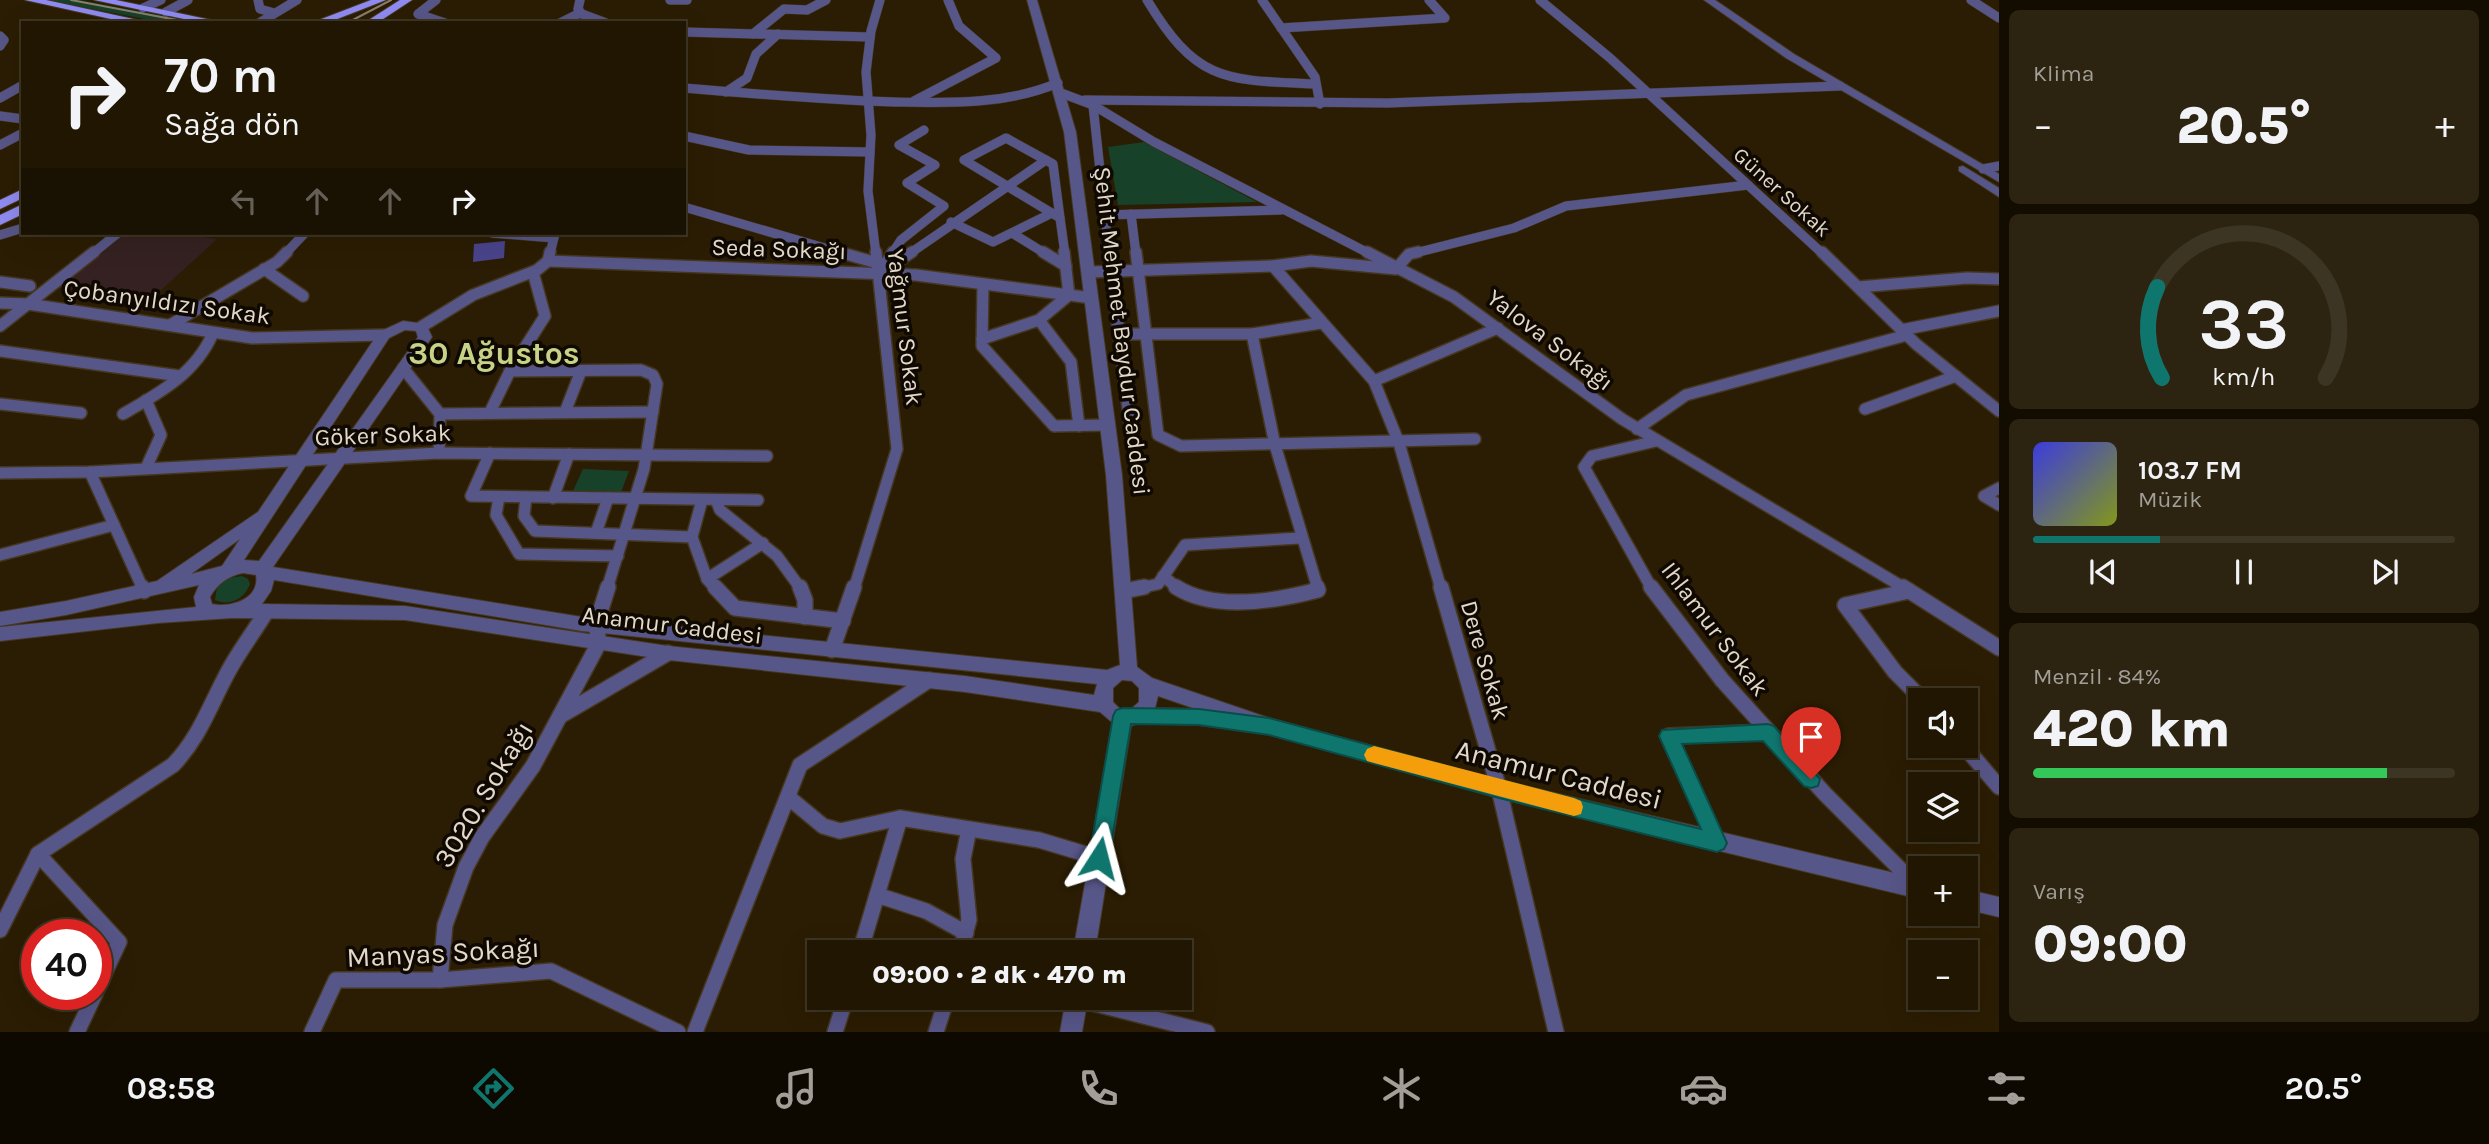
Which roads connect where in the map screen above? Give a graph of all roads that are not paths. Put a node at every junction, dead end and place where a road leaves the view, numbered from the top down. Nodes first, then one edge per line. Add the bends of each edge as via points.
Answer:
1 (30, 0) edge
2 (99, 0) edge
3 (161, 0) edge
4 (187, 0) edge
5 (258, 0) edge
6 (297, 0) edge
7 (381, 0) edge
8 (407, 0) edge
9 (436, 0) edge
10 (580, 0) edge
11 (670, 0) edge
12 (687, 0) edge
13 (826, 0) edge
14 (880, 0) edge
15 (948, 0) edge
16 (1032, 0) edge
17 (1147, 0) edge
18 (1262, 0) edge
19 (1429, 0) edge
20 (1540, 0) edge
21 (1709, 0) edge
22 (1971, 0) edge
23 (143, 8) junction
24 (390, 10) junction
25 (166, 12) junction
26 (274, 13) junction
27 (580, 13) junction
28 (1999, 18) edge
29 (133, 21) edge
30 (211, 21) edge
31 (261, 21) edge
32 (328, 21) edge
33 (372, 21) edge
34 (378, 21) edge
35 (439, 21) edge
36 (564, 21) edge
37 (601, 21) edge
38 (1281, 29) junction
39 (686, 32) edge
40 (752, 34) junction
41 (778, 34) junction
42 (870, 37) junction
43 (1317, 84) junction
44 (21, 86) edge
45 (1840, 86) junction
46 (686, 88) edge
47 (1060, 88) junction
48 (726, 92) junction
49 (1649, 95) junction
50 (0, 98) edge
51 (1081, 100) junction
52 (1863, 100) junction
53 (866, 102) junction
54 (912, 102) junction
55 (1320, 104) junction
56 (1094, 105) junction
57 (0, 116) edge
58 (21, 119) edge
59 (924, 130) dead end
60 (21, 134) edge
61 (686, 136) edge
62 (0, 145) edge
63 (870, 152) junction
64 (1046, 160) junction
65 (1999, 166) edge
66 (1983, 169) junction
67 (1999, 179) edge
68 (1748, 185) junction
69 (1007, 187) junction
70 (1999, 193) edge
71 (21, 194) edge
72 (0, 205) edge
73 (686, 208) edge
74 (21, 209) edge
75 (1285, 210) junction
76 (1131, 214) junction
77 (1105, 215) junction
78 (1057, 216) junction
79 (0, 221) edge
80 (951, 222) junction
81 (21, 229) edge
82 (1012, 233) junction
83 (0, 235) edge
84 (115, 235) edge
85 (303, 235) edge
86 (554, 235) edge
87 (548, 261) junction
88 (1066, 266) junction
89 (1273, 266) junction
90 (264, 269) junction
91 (878, 269) junction
92 (1396, 269) junction
93 (1138, 270) junction
94 (1112, 271) junction
95 (533, 272) junction
96 (1089, 272) junction
97 (1999, 279) edge
98 (0, 282) edge
99 (983, 284) junction
100 (30, 286) dead end
101 (1858, 287) junction
102 (1069, 295) junction
103 (303, 296) dead end
104 (1092, 298) junction
105 (0, 303) edge
106 (28, 304) junction
107 (1999, 311) edge
108 (1039, 320) junction
109 (1321, 323) junction
110 (170, 325) junction
111 (0, 326) edge
112 (421, 327) junction
113 (1498, 328) junction
114 (1904, 332) junction
115 (213, 333) junction
116 (1119, 334) junction
117 (1146, 334) junction
118 (1252, 334) junction
119 (384, 335) junction
120 (982, 339) junction
121 (0, 351) edge
122 (403, 368) junction
123 (510, 371) junction
124 (581, 371) junction
125 (180, 376) junction
126 (1956, 376) junction
127 (1374, 381) junction
128 (146, 400) junction
129 (0, 404) edge
130 (1866, 409) dead end
131 (1999, 411) edge
132 (490, 412) junction
133 (565, 412) junction
134 (653, 412) junction
135 (81, 413) dead end
136 (123, 414) dead end
137 (440, 414) junction
138 (1108, 425) junction
139 (1130, 425) dead end
140 (1079, 426) junction
141 (1637, 429) junction
142 (1475, 439) dead end
143 (1656, 440) junction
144 (1399, 443) junction
145 (1275, 445) junction
146 (439, 453) junction
147 (490, 453) junction
148 (569, 454) junction
149 (647, 454) junction
150 (342, 456) junction
151 (767, 456) dead end
152 (302, 458) junction
153 (146, 468) junction
154 (90, 472) junction
155 (4, 475) edge
156 (1999, 488) edge
157 (499, 497) junction
158 (526, 497) junction
159 (553, 498) junction
160 (608, 498) junction
161 (635, 499) junction
162 (709, 500) junction
163 (758, 500) dead end
164 (1999, 506) edge
165 (268, 510) junction
166 (114, 525) junction
167 (596, 533) junction
168 (624, 534) junction
169 (692, 537) junction
170 (1300, 538) junction
171 (763, 543) junction
172 (0, 555) edge
173 (618, 556) junction
174 (263, 571) junction
175 (224, 572) junction
176 (1163, 576) junction
177 (707, 579) junction
178 (161, 587) junction
179 (144, 591) junction
180 (1124, 591) junction
181 (1909, 591) junction
182 (224, 612) junction
183 (266, 612) junction
184 (805, 617) junction
185 (0, 619) edge
186 (843, 621) junction
187 (0, 634) edge
188 (598, 634) junction
189 (1999, 648) edge
190 (832, 650) junction
191 (668, 653) junction
192 (1129, 674) junction
193 (1109, 678) junction
194 (929, 680) junction
195 (1146, 684) junction
196 (1911, 688) edge
197 (1105, 705) junction
198 (560, 716) junction
199 (1130, 716) junction
200 (1269, 726) junction
201 (1768, 732) junction
202 (1975, 758) edge
203 (1999, 788) edge
204 (1499, 789) junction
205 (788, 797) junction
206 (900, 818) junction
207 (969, 829) junction
208 (1717, 843) junction
209 (38, 855) junction
210 (1099, 858) junction
211 (1908, 877) edge
212 (1908, 886) edge
213 (877, 895) junction
214 (1978, 902) edge
215 (1999, 907) edge
216 (98, 919) edge
217 (0, 930) edge
218 (966, 933) junction
219 (112, 934) edge
220 (864, 940) edge
221 (964, 940) edge
222 (1086, 940) edge
223 (112, 958) edge
224 (440, 980) junction
225 (88, 1010) edge
226 (842, 1010) edge
227 (943, 1010) edge
228 (1075, 1010) edge
229 (1123, 1010) edge
230 (77, 1032) edge
231 (312, 1032) edge
232 (678, 1032) edge
233 (695, 1032) edge
234 (835, 1032) edge
235 (936, 1032) edge
236 (1071, 1032) edge
237 (1207, 1032) edge
238 (1556, 1032) edge

1 - 29 main road
2 - 23 main road
3 - 23 street
4 - 25 street
5 - 26 street via 260,9
6 - 26 street
7 - 32 main road
8 - 24 main road
9 - 35 street via 418,14
10 - 27 street
11 - 12 street
13 - 40 street via 807,9 784,9
14 - 42 street, Yağmur Sokak
15 - 54 street via 969,36 996,58
16 - 47 street, Şehit Mehmet Baydur Caddesi
17 - 43 street via 1180,52 1200,67 1234,79
18 - 38 street
19 - 38 street via 1445,18
20 - 49 street, Güner Sokak
21 - 45 street
22 - 28 street
23 - 25 main road
24 - 33 main road
24 - 34 main road
25 - 30 main road
26 - 31 street
27 - 36 street
27 - 37 street
38 - 43 street
39 - 40 street
40 - 41 street
41 - 42 street
41 - 48 street via 756,54 747,78
42 - 53 street, Yağmur Sokak
43 - 55 street
44 - 50 street
45 - 49 street
45 - 52 street
46 - 48 street
47 - 51 street, Yalova Sokağı
47 - 54 street via 994,102
47 - 96 street, Şehit Mehmet Baydur Caddesi
48 - 53 street
49 - 55 street
49 - 68 street, Güner Sokak
51 - 55 street via 1172,98
51 - 56 street, Yalova Sokağı
52 - 66 street
52 - 70 street
53 - 54 street
53 - 63 street, Yağmur Sokak
56 - 75 street, Yalova Sokağı via 1154,142
56 - 77 street
57 - 58 street
59 - 91 street via 899,145 935,165 907,183 944,206 901,240
60 - 62 street
61 - 63 street via 749,150
63 - 91 street, Yağmur Sokak via 869,207
64 - 69 street
64 - 69 street via 1006,138 964,160
64 - 78 street via 1053,164
65 - 66 street
66 - 67 street
68 - 92 street via 1566,206 1514,228 1409,254
68 - 101 street, Güner Sokak
69 - 78 street
69 - 80 street
71 - 72 main road
73 - 91 street
74 - 79 main road
75 - 76 street
75 - 92 street, Yalova Sokağı
76 - 77 street
76 - 93 street
77 - 94 street
78 - 82 street
78 - 88 street
80 - 82 street via 993,242
80 - 91 street
81 - 83 street
82 - 88 street
84 - 106 street
85 - 90 street
86 - 87 street
87 - 91 street, Seda Sokağı
87 - 95 street
88 - 102 street
89 - 92 street via 1311,261
89 - 93 street
89 - 109 street, Dere Sokak
90 - 103 street
90 - 110 street
91 - 99 street, Seda Sokağı
91 - 186 street, Yağmur Sokak via 897,449
92 - 113 street, Yalova Sokağı via 1454,297
93 - 94 street
93 - 117 street
94 - 96 street
94 - 116 street
95 - 112 street via 473,295
95 - 123 street via 545,316
96 - 104 street, Şehit Mehmet Baydur Caddesi
97 - 101 street
98 - 100 street
99 - 102 street, Seda Sokağı
99 - 120 street
101 - 114 street, Güner Sokak
102 - 104 street, Seda Sokağı
102 - 108 street
104 - 138 street, Şehit Mehmet Baydur Caddesi
105 - 106 street, Çobanyıldızı Sokak
106 - 110 street, Çobanyıldızı Sokak
106 - 111 street
107 - 114 street
108 - 120 street
108 - 140 street via 1071,362
109 - 118 street
109 - 127 street, Dere Sokak
110 - 115 street, Çobanyıldızı Sokak
112 - 119 street via 402,326
112 - 122 street via 425,337
113 - 127 street
113 - 141 street, Yalova Sokağı
114 - 126 street, Güner Sokak
114 - 141 street via 1686,395
115 - 119 street, Çobanyıldızı Sokak via 279,339
115 - 125 street via 201,356
116 - 117 street
116 - 139 street
117 - 118 street
117 - 145 street via 1162,439 1181,446
118 - 145 street
119 - 152 street
120 - 140 street via 982,346 1054,426
121 - 125 street
122 - 137 street
122 - 150 street
123 - 124 street
123 - 132 street
124 - 133 street
124 - 134 street, 3020. Sokağı via 650,373 657,384
125 - 128 street
126 - 130 street
126 - 131 street, Güner Sokak
127 - 144 street, Dere Sokak
128 - 136 street
128 - 153 street via 161,435
129 - 135 street
132 - 133 street
132 - 137 street
133 - 134 street
134 - 149 street, 3020. Sokağı
137 - 146 street
138 - 140 street
138 - 180 street, Şehit Mehmet Baydur Caddesi
141 - 143 street, Yalova Sokağı
142 - 144 street
143 - 181 street, Yalova Sokağı
143 - 201 street, Ihlamur Sokak via 1592,456 1585,464 1586,471 1647,582
144 - 145 street
144 - 204 street, Dere Sokak
145 - 170 street
146 - 147 street, Göker Sokak
146 - 150 street, Göker Sokak
147 - 148 street, Göker Sokak
147 - 157 street via 471,496
148 - 149 street, Göker Sokak
148 - 159 street
149 - 151 street, Göker Sokak
149 - 161 street, 3020. Sokağı
150 - 152 street, Göker Sokak
150 - 174 street
152 - 153 street, Göker Sokak
152 - 165 street
153 - 154 street, Göker Sokak
154 - 155 street, Göker Sokak
154 - 166 street
156 - 164 street via 1984,495
157 - 158 street
157 - 173 street via 496,515 519,554
158 - 159 street
158 - 167 street via 524,516 535,531
159 - 160 street
160 - 161 street
160 - 167 street
161 - 162 street
161 - 168 street, 3020. Sokağı
162 - 163 street
162 - 169 street
162 - 171 street
165 - 175 street
165 - 178 street
166 - 172 street
166 - 179 street
167 - 168 street
168 - 169 street
168 - 173 street, 3020. Sokağı
169 - 177 street
170 - 176 street via 1185,545
170 - 176 street via 1318,590 1296,597 1216,600 1182,591
171 - 177 street
171 - 184 street via 802,589
173 - 188 street, 3020. Sokağı
174 - 175 street, Anamur Caddesi via 251,565
174 - 182 street via 267,582 261,594 248,605
174 - 188 street, Anamur Caddesi
175 - 178 street
175 - 182 street via 207,585 202,597 205,608
176 - 180 street via 1158,584
177 - 184 street via 734,608
178 - 179 street
179 - 185 street
180 - 192 street, Şehit Mehmet Baydur Caddesi
181 - 189 street, Yalova Sokağı
181 - 196 street via 1845,605
182 - 183 street, Anamur Caddesi
182 - 187 street, Anamur Caddesi
183 - 188 street, Anamur Caddesi via 405,613
183 - 209 street via 228,673 206,726 183,755
184 - 186 street
186 - 190 street, Yağmur Sokak
188 - 190 street, Anamur Caddesi
188 - 191 street, Anamur Caddesi
188 - 198 street, 3020. Sokağı
190 - 193 street, Anamur Caddesi
191 - 194 street, Anamur Caddesi
191 - 198 street
192 - 193 street
192 - 195 street
193 - 197 street via 1101,693
194 - 197 street, Anamur Caddesi
194 - 205 street via 800,765
195 - 199 street via 1150,702
195 - 200 street
197 - 199 street
198 - 224 street, 3020. Sokağı via 533,766 482,837 457,886 442,943
199 - 200 street via 1199,717
199 - 210 street
200 - 204 street, Anamur Caddesi
201 - 208 street via 1669,736
201 - 211 street, Ihlamur Sokak
202 - 203 street
204 - 208 street, Anamur Caddesi
204 - 238 street, Dere Sokak
205 - 206 street via 832,829 848,831
205 - 233 street
206 - 207 street
206 - 213 street
207 - 210 street via 1039,840
207 - 218 street via 963,859 969,907
208 - 212 street, Anamur Caddesi
209 - 216 street
209 - 217 street
210 - 222 street
213 - 218 street via 926,911
213 - 220 street
214 - 215 street
218 - 221 street
219 - 223 street via 119,942
224 - 231 street, Manyas Sokağı via 336,980
224 - 232 street, Manyas Sokağı via 551,971
225 - 230 street
226 - 234 street
227 - 235 street
228 - 236 street
229 - 237 street

